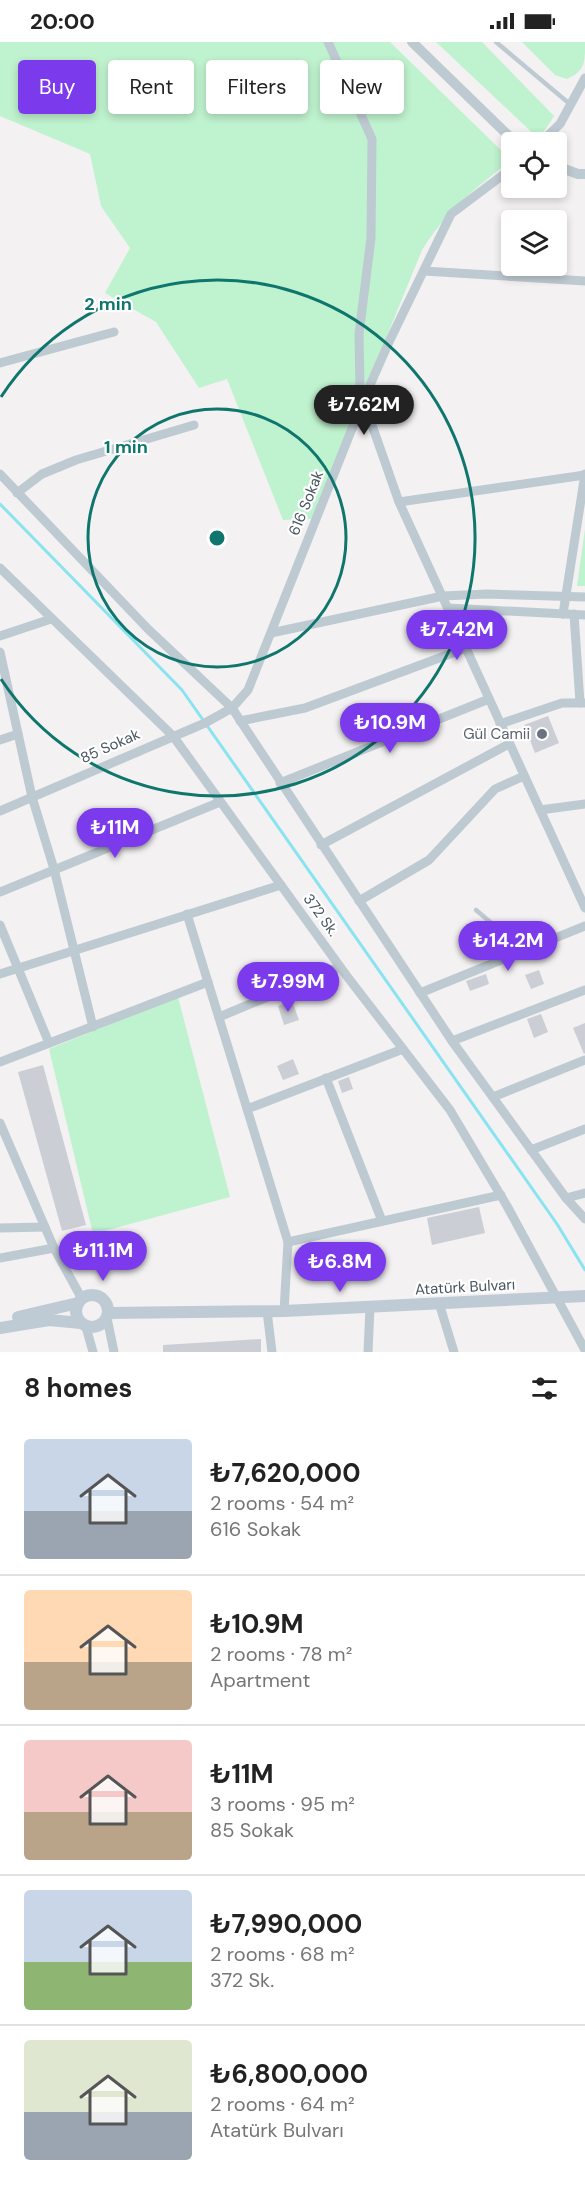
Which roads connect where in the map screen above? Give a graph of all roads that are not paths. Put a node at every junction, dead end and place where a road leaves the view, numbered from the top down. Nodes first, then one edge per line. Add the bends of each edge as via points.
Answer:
1 (328, 42) edge
2 (412, 42) edge
3 (496, 42) edge
4 (585, 78) edge
5 (571, 105) junction
6 (505, 132) edge
7 (552, 132) edge
8 (567, 170) edge
9 (585, 174) edge
10 (501, 176) edge
11 (424, 271) junction
12 (585, 281) edge
13 (114, 332) dead end
14 (0, 363) edge
15 (363, 401) junction
16 (195, 425) dead end
17 (0, 474) edge
18 (585, 475) edge
19 (17, 493) junction
20 (399, 502) junction
21 (0, 568) edge
22 (443, 596) junction
23 (565, 597) junction
24 (585, 597) edge
25 (448, 608) junction
26 (563, 614) junction
27 (574, 614) junction
28 (585, 615) edge
29 (51, 619) junction
30 (271, 633) junction
31 (0, 636) edge
32 (466, 648) junction
33 (0, 652) edge
34 (489, 699) junction
35 (579, 703) edge
36 (232, 708) junction
37 (240, 721) junction
38 (500, 724) junction
39 (18, 734) junction
40 (172, 736) junction
41 (0, 740) edge
42 (509, 744) junction
43 (524, 776) junction
44 (280, 783) junction
45 (32, 797) junction
46 (220, 802) junction
47 (585, 804) edge
48 (540, 810) junction
49 (0, 811) edge
50 (321, 845) junction
51 (54, 869) junction
52 (280, 885) junction
53 (0, 892) edge
54 (359, 901) junction
55 (585, 908) edge
56 (476, 910) dead end
57 (187, 914) junction
58 (0, 926) edge
59 (585, 926) edge
60 (74, 950) junction
61 (512, 956) junction
62 (340, 967) junction
63 (18, 969) junction
64 (0, 974) edge
65 (208, 982) junction
66 (585, 990) edge
67 (420, 993) junction
68 (219, 1017) junction
69 (93, 1027) junction
70 (452, 1041) junction
71 (49, 1043) junction
72 (403, 1049) junction
73 (585, 1060) edge
74 (0, 1062) edge
75 (326, 1078) junction
76 (493, 1097) junction
77 (248, 1109) junction
78 (0, 1123) edge
79 (585, 1129) edge
80 (3, 1135) edge
81 (531, 1150) junction
82 (585, 1193) edge
83 (501, 1194) junction
84 (566, 1198) junction
85 (585, 1219) edge
86 (382, 1221) junction
87 (0, 1227) edge
88 (45, 1227) junction
89 (288, 1242) junction
90 (54, 1248) junction
91 (0, 1258) edge
92 (579, 1296) edge
93 (557, 1297) junction
94 (80, 1301) junction
95 (439, 1303) junction
96 (370, 1307) junction
97 (267, 1311) junction
98 (284, 1311) junction
99 (108, 1315) junction
100 (0, 1321) edge
101 (83, 1325) junction
102 (0, 1328) edge
103 (585, 1350) edge
104 (93, 1352) edge
105 (114, 1352) edge
106 (272, 1352) edge
107 (368, 1352) edge
108 (454, 1352) edge

1 - 15 street via 372,139 371,238 359,334
2 - 6 street
3 - 5 lane
4 - 5 street
5 - 7 street
8 - 9 street
10 - 11 street, 616 Sokak via 451,214
11 - 12 street
11 - 15 street, 616 Sokak
13 - 14 street
15 - 20 street
15 - 30 street, 616 Sokak
16 - 19 street via 76,460 42,474
17 - 19 street
18 - 20 street
18 - 23 street
19 - 36 street via 148,629
20 - 22 street
21 - 29 street, 372 Sk.
22 - 23 street
22 - 25 street
22 - 30 street
23 - 24 street
23 - 26 street
25 - 26 street
25 - 32 street
26 - 27 street
27 - 28 street
27 - 35 street
29 - 31 street
29 - 40 street, 372 Sk.
30 - 36 street, 616 Sokak via 248,690
32 - 34 street
32 - 37 street via 305,708
33 - 39 street
34 - 38 street
34 - 44 street
35 - 38 street via 562,703
36 - 37 street
36 - 40 street, 85 Sokak
37 - 44 street
38 - 42 street
39 - 41 street
39 - 45 street
40 - 45 street, 85 Sokak
40 - 46 street, 372 Sk.
42 - 43 street
42 - 50 street
43 - 48 street
43 - 54 street via 495,789 429,860
44 - 50 street
45 - 49 street, 85 Sokak
45 - 51 street
46 - 51 street
46 - 52 street, 372 Sk.
47 - 48 street
48 - 55 street
50 - 54 street
51 - 53 street
51 - 60 street
52 - 57 street
52 - 62 street, 372 Sk.
54 - 67 street
56 - 61 lane via 496,927
57 - 60 street
57 - 65 street
58 - 63 street
59 - 61 street
60 - 63 street
60 - 69 street
61 - 67 street
62 - 68 street
62 - 72 street, 372 Sk.
63 - 64 street
63 - 71 street
65 - 68 street
65 - 69 street
66 - 70 street
67 - 70 street
68 - 77 street
69 - 71 street
70 - 76 street
71 - 74 street
72 - 75 street
72 - 83 street, 372 Sk. via 450,1110
73 - 76 street
75 - 77 street
75 - 86 street
76 - 81 street
77 - 89 street
78 - 80 street
79 - 81 street
80 - 88 street
81 - 84 street
82 - 84 street
83 - 86 street
83 - 93 street, 372 Sk.
84 - 85 street
86 - 89 street
87 - 88 street
88 - 90 street
89 - 98 street
90 - 91 street
90 - 94 street
92 - 93 main road, Atatürk Bulvarı
93 - 95 main road, Atatürk Bulvarı
93 - 103 street, 372 Sk.
94 - 99 main road via 98,1296 105,1302
94 - 100 main road
94 - 101 main road via 76,1313
95 - 96 main road, Atatürk Bulvarı
95 - 108 street
96 - 98 main road, Atatürk Bulvarı
96 - 107 street
97 - 98 main road, Atatürk Bulvarı
97 - 99 main road, Atatürk Bulvarı
97 - 106 street
99 - 101 main road via 97,1327
99 - 105 street
101 - 102 main road via 49,1320
101 - 104 street

